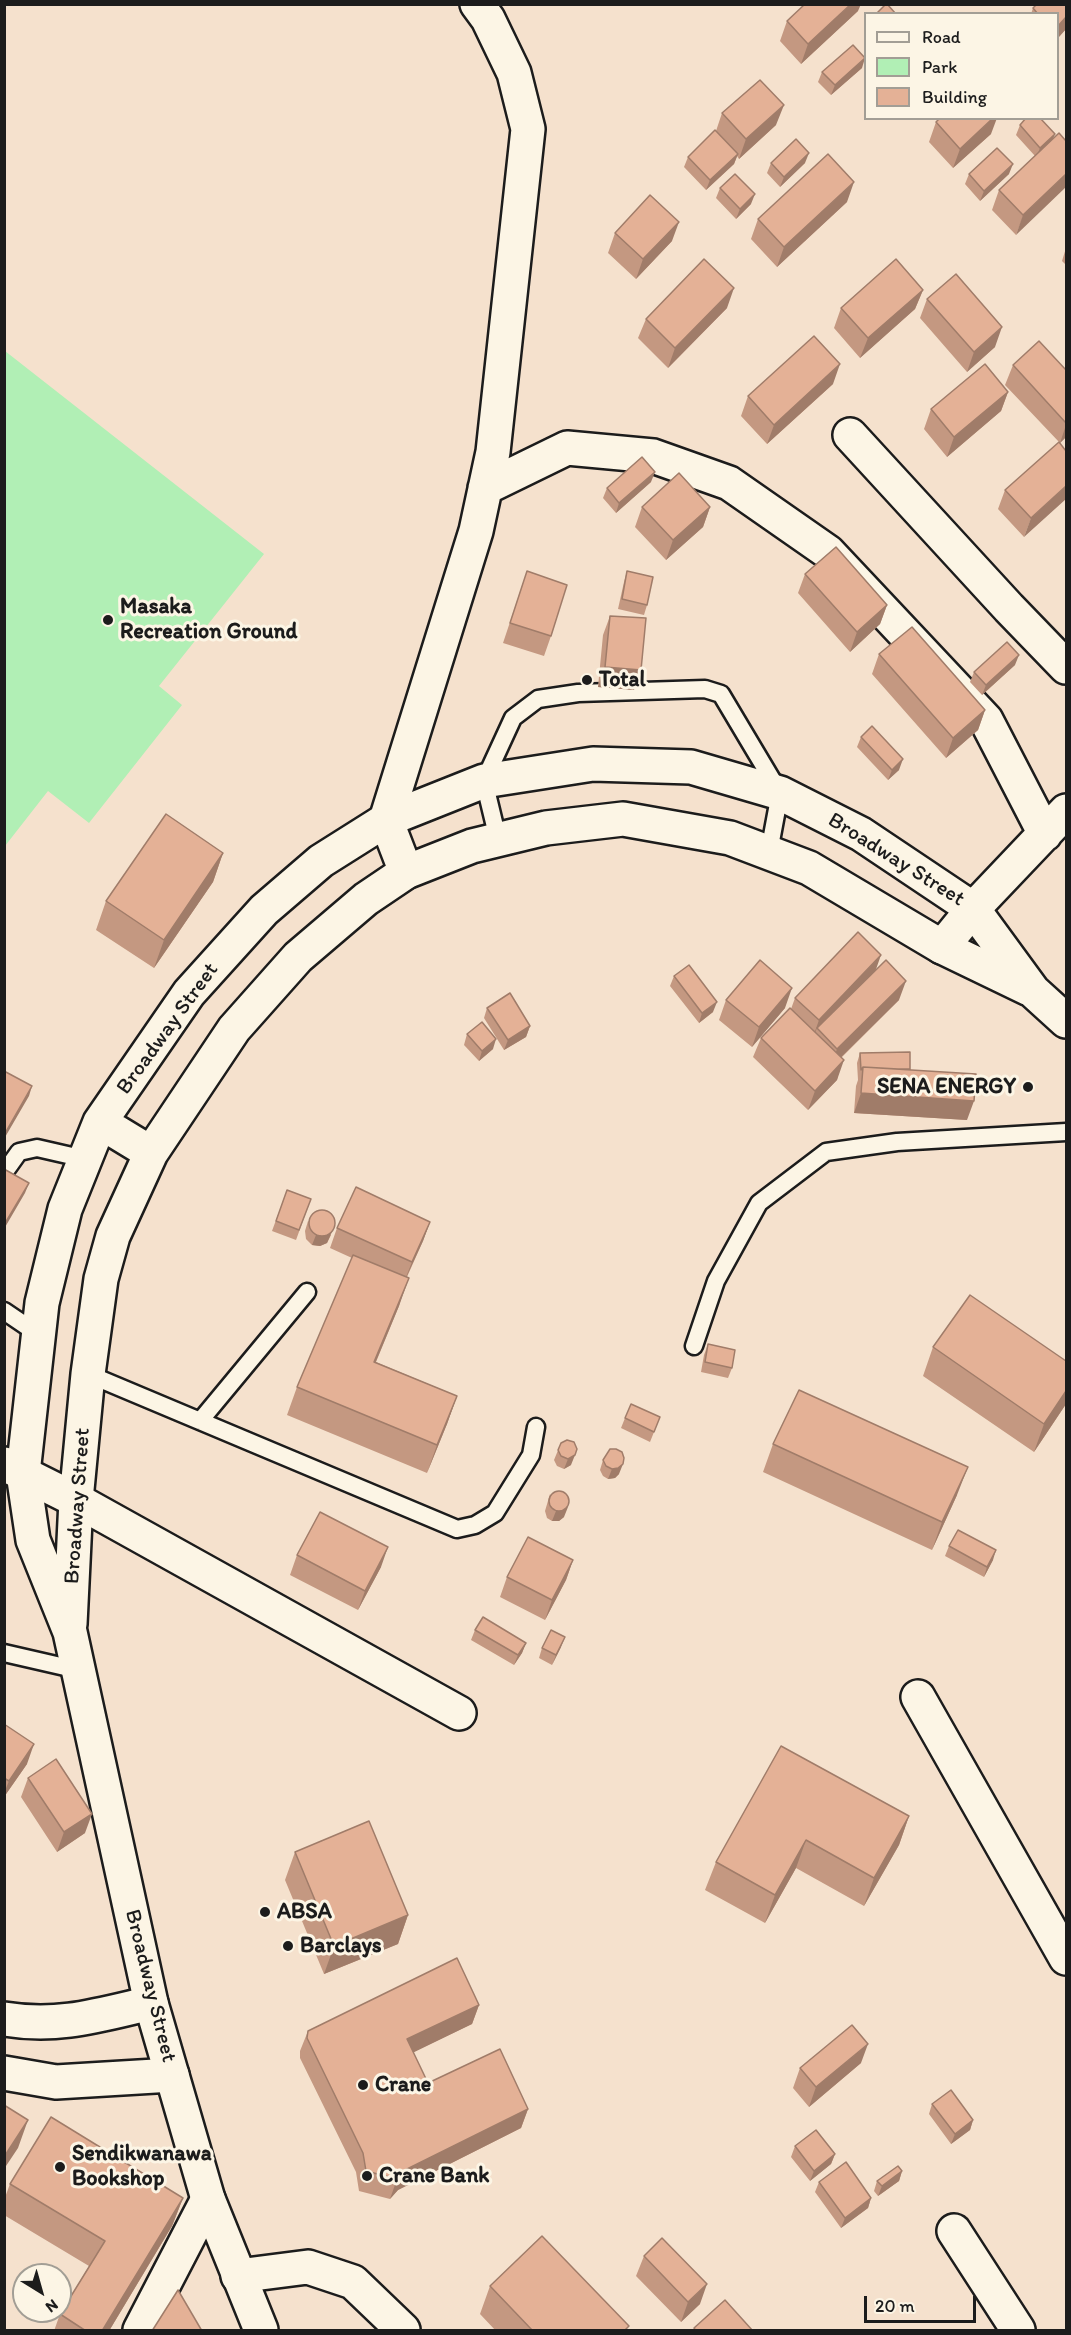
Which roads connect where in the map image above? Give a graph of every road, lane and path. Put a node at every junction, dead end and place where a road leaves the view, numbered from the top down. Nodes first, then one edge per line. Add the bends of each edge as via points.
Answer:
1 (477, 4) edge
2 (850, 435) dead end
3 (485, 488) junction
4 (1066, 667) edge
5 (484, 781) junction
6 (780, 793) junction
7 (386, 820) junction
8 (1056, 823) edge
9 (498, 839) junction
10 (769, 852) junction
11 (406, 872) junction
12 (973, 909) junction
13 (942, 947) junction
14 (1034, 991) junction
15 (1066, 1021) edge
16 (100, 1122) junction
17 (1066, 1132) edge
18 (151, 1153) junction
19 (85, 1159) junction
20 (4, 1173) edge
21 (308, 1292) dead end
22 (4, 1311) edge
23 (38, 1334) junction
24 (694, 1346) dead end
25 (88, 1374) junction
26 (200, 1421) junction
27 (536, 1427) dead end
28 (14, 1468) edge
29 (76, 1500) junction
30 (70, 1632) junction
31 (4, 1653) edge
32 (78, 1670) junction
33 (918, 1697) dead end
34 (459, 1713) dead end
35 (1066, 1958) edge
36 (151, 2003) junction
37 (4, 2019) edge
38 (4, 2073) edge
39 (172, 2075) junction
40 (208, 2199) junction
41 (954, 2231) dead end
42 (238, 2276) junction
43 (140, 2331) edge
44 (261, 2331) edge
45 (403, 2331) edge
46 (1018, 2331) edge

1 - 3 main road via 514,73 528,129 494,452
2 - 4 main road
3 - 7 main road via 476,531
3 - 8 main road via 567,448 652,456 729,483 828,552 986,720
5 - 6 main road, Broadway Street via 593,764 669,766 691,767
5 - 6 lane via 513,718 538,699 578,693 705,689 721,694
5 - 7 main road, Broadway Street
5 - 9 lane
6 - 10 lane
6 - 12 main road, Broadway Street via 861,834
7 - 11 main road
7 - 16 main road, Broadway Street via 321,861 264,910 189,993
8 - 12 main road
9 - 10 main road, Broadway Street via 546,828 623,819 730,838
9 - 11 main road, Broadway Street
10 - 13 main road, Broadway Street via 808,868
11 - 18 main road, Broadway Street via 366,899 298,957 234,1029
12 - 13 main road
12 - 14 main road, Broadway Street
13 - 14 main road, Broadway Street
14 - 15 main road, Broadway Street
16 - 18 main road
16 - 19 main road, Broadway Street
17 - 24 lane via 897,1142 826,1152 759,1203 716,1281
18 - 25 main road, Broadway Street via 113,1236 101,1279
19 - 20 lane via 38,1148 19,1152
19 - 23 main road, Broadway Street via 64,1209
21 - 26 lane
22 - 23 lane
23 - 28 main road, Broadway Street
25 - 26 lane
25 - 29 main road, Broadway Street
26 - 27 lane via 457,1528 475,1525 495,1513 531,1455
28 - 29 main road
28 - 30 main road, Broadway Street via 33,1540
29 - 30 main road, Broadway Street
29 - 34 main road
30 - 32 main road, Broadway Street
31 - 32 lane
32 - 36 main road, Broadway Street
33 - 35 main road
36 - 37 main road via 69,2022
36 - 39 main road, Broadway Street
38 - 39 main road via 56,2082
39 - 40 main road, Broadway Street
40 - 42 main road, Broadway Street
40 - 43 main road
41 - 46 main road
42 - 44 main road, Broadway Street
42 - 45 main road via 308,2267 342,2278 353,2282

